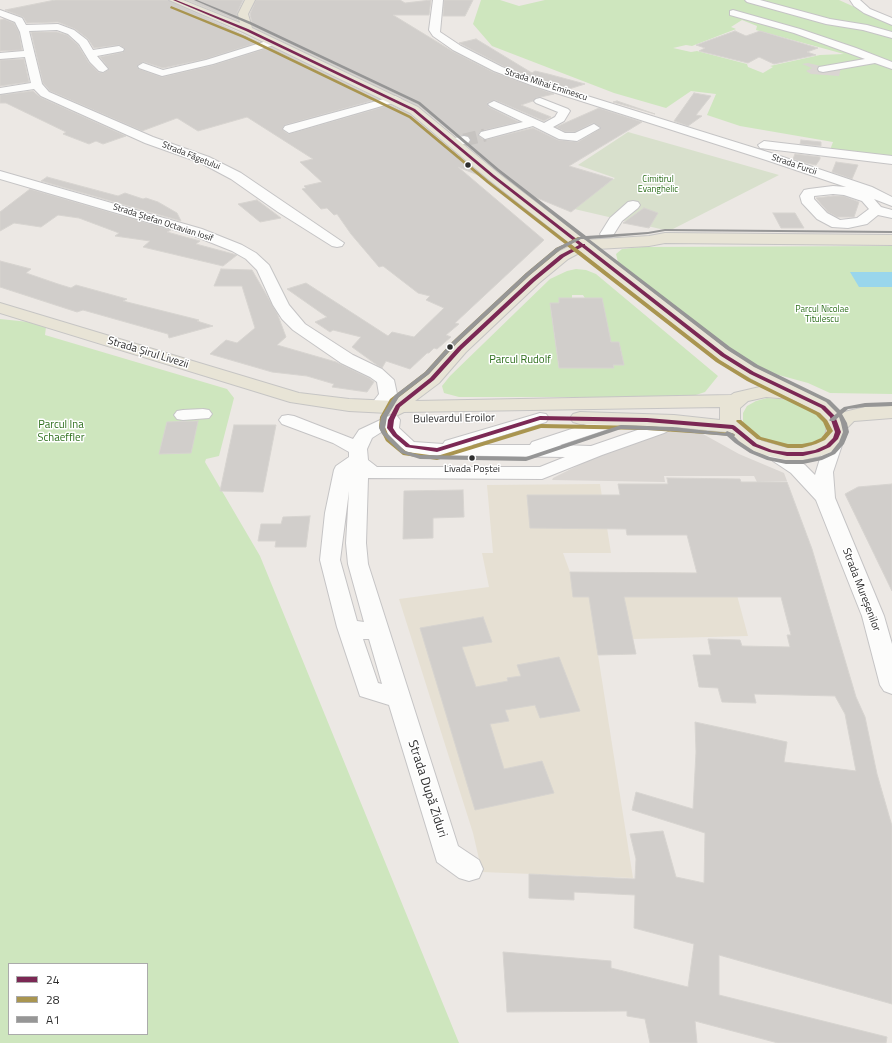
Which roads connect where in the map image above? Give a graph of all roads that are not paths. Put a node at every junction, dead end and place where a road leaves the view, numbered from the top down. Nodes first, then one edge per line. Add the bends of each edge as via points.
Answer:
1 (174, 0) edge
2 (250, 0) edge
3 (438, 0) edge
4 (750, 0) edge
5 (855, 0) edge
6 (733, 13) dead end
7 (243, 16) junction
8 (1, 17) edge
9 (215, 17) junction
10 (892, 22) edge
11 (21, 24) junction
12 (247, 30) junction
13 (892, 36) edge
14 (95, 40) dead end
15 (83, 42) junction
16 (273, 42) junction
17 (119, 49) dead end
18 (30, 52) junction
19 (90, 54) junction
20 (0, 56) edge
21 (875, 60) junction
22 (143, 66) dead end
23 (892, 66) edge
24 (103, 69) dead end
25 (823, 70) dead end
26 (37, 85) junction
27 (0, 91) edge
28 (395, 99) junction
29 (540, 101) dead end
30 (494, 104) dead end
31 (532, 122) junction
32 (543, 128) junction
33 (594, 128) dead end
34 (290, 129) dead end
35 (694, 133) joint
36 (485, 135) tunnel mouth
37 (764, 145) dead end
38 (892, 160) edge
39 (0, 176) edge
40 (892, 202) edge
41 (633, 205) dead end
42 (876, 210) dead end
43 (892, 214) edge
44 (549, 218) junction
45 (613, 224) junction
46 (665, 238) junction
47 (892, 240) edge
48 (337, 243) dead end
49 (583, 245) junction
50 (0, 308) edge
51 (724, 355) junction
52 (432, 379) junction
53 (795, 394) junction
54 (738, 399) junction
55 (389, 411) junction
56 (439, 412) junction
57 (892, 412) edge
58 (204, 414) dead end
59 (183, 415) dead end
60 (511, 418) junction
61 (540, 418) junction
62 (580, 418) junction
63 (620, 419) junction
64 (288, 420) dead end
65 (647, 420) junction
66 (674, 421) junction
67 (733, 426) junction
68 (836, 432) junction
69 (408, 446) junction
70 (358, 450) junction
71 (437, 450) junction
72 (486, 451) junction
73 (525, 451) junction
74 (771, 451) junction
75 (563, 458) junction
76 (825, 498) junction
77 (348, 627) junction
78 (377, 630) junction
79 (892, 685) edge
80 (398, 699) junction
81 (469, 869) dead end

1 - 9 main road
2 - 7 main road via 243,10
3 - 35 street, Strada Mihai Eminescu via 434,30 436,34 481,61 535,83
4 - 13 street
5 - 10 street via 867,11
6 - 21 street via 797,31
7 - 9 main road
7 - 12 main road
8 - 11 street
9 - 12 main road
11 - 15 street via 58,27 71,32
11 - 18 street
12 - 16 main road
14 - 15 street
15 - 19 street
16 - 22 street via 209,62 162,73
16 - 28 main road
17 - 19 street
18 - 20 street
18 - 26 street
19 - 24 street
21 - 23 street
21 - 25 street
26 - 27 street
26 - 48 street, Strada Făgetului via 55,100 149,140 205,160 236,176
28 - 34 street
28 - 44 main road via 459,141 493,176
29 - 32 street via 564,111 560,119
30 - 31 street
31 - 32 street
31 - 36 street
32 - 33 street via 571,137
35 - 40 street, Strada Furcii via 867,190
37 - 38 street
39 - 55 street, Strada Ștefan Octavian Iosif via 197,232 251,256 270,276 288,316 347,359 376,372 385,380
41 - 45 street
42 - 43 street
44 - 45 main road via 585,230
44 - 49 main road
45 - 46 main road
46 - 47 main road
46 - 49 main road
49 - 51 main road
49 - 52 main road via 562,256 533,280 460,348
50 - 55 main road, Strada Șirul Livezii via 297,398 329,411 348,416
51 - 53 main road via 752,373
51 - 54 main road via 738,371 742,386
52 - 55 main road
52 - 56 main road
53 - 54 main road via 766,391
53 - 68 main road via 823,407 832,416
54 - 56 main road, Bulevardul Eroilor
54 - 67 main road via 729,411
55 - 56 main road, Bulevardul Eroilor
55 - 69 street via 390,428
55 - 70 street via 365,434
56 - 60 main road, Bulevardul Eroilor
57 - 68 main road via 848,416
58 - 59 street
60 - 61 main road, Bulevardul Eroilor
60 - 69 street
61 - 62 main road, Bulevardul Eroilor
61 - 71 street
62 - 63 main road, Bulevardul Eroilor
62 - 72 street
63 - 65 main road, Bulevardul Eroilor
63 - 73 street
64 - 70 street via 339,439
65 - 66 main road, Bulevardul Eroilor
65 - 75 street
66 - 67 main road, Bulevardul Eroilor
66 - 75 street via 595,451
67 - 74 main road via 742,436
68 - 74 main road via 828,446 817,451 803,454
68 - 76 street, Strada Mureșenilor via 824,472
69 - 71 street
70 - 75 street via 373,473 542,473
70 - 77 street via 343,470 330,560
70 - 78 street, Strada După Ziduri via 358,564
71 - 72 street
72 - 73 street
73 - 75 street
74 - 76 street, Strada Mureșenilor via 798,469
76 - 79 street, Strada Mureșenilor via 873,616
77 - 78 street via 366,631
77 - 80 street via 368,689
78 - 80 street, Strada După Ziduri
80 - 81 street, Strada După Ziduri via 447,853

